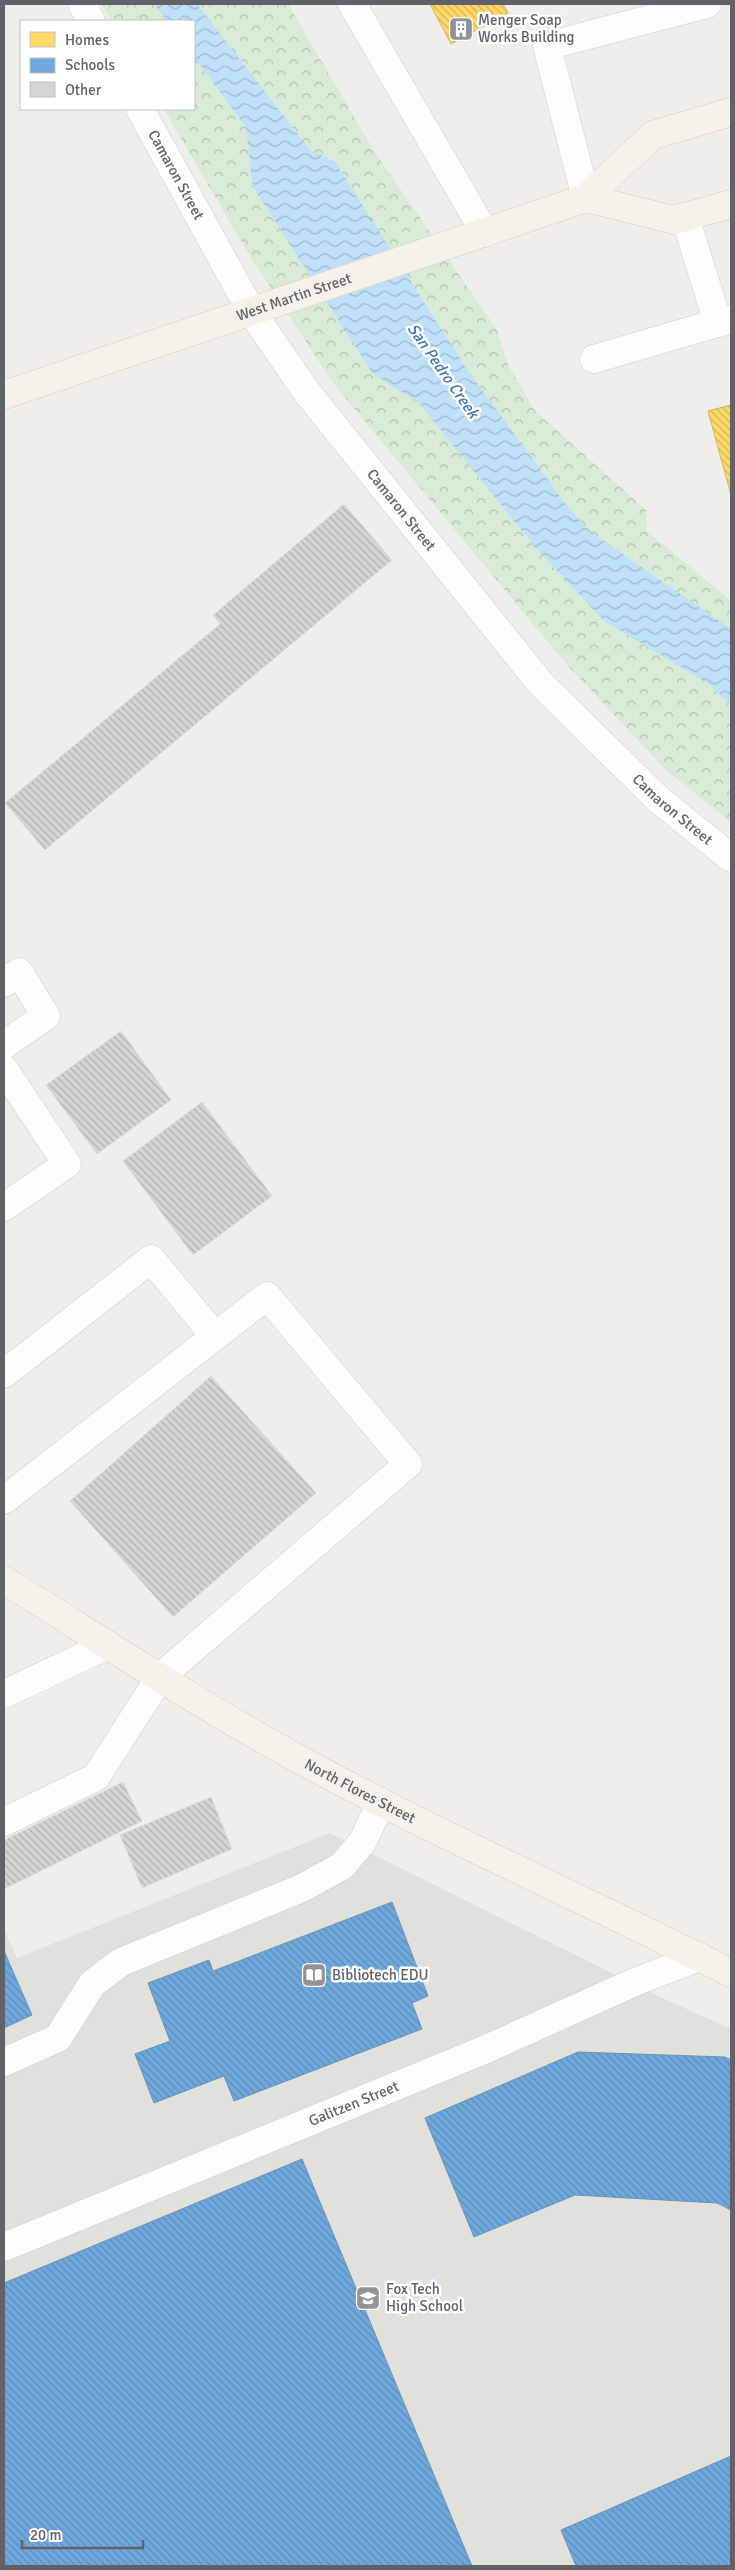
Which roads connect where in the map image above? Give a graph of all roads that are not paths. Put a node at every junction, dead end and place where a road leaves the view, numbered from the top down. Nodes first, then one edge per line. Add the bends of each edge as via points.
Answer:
1 (82, 4) edge
2 (352, 4) edge
3 (707, 4) edge
4 (90, 20) edge
5 (141, 110) edge
6 (731, 112) edge
7 (586, 198) junction
8 (731, 204) edge
9 (685, 217) junction
10 (485, 233) junction
11 (251, 311) junction
12 (725, 321) edge
13 (594, 359) dead end
14 (4, 396) edge
15 (731, 858) edge
16 (4, 983) edge
17 (4, 1045) edge
18 (4, 1069) edge
19 (4, 1207) edge
20 (215, 1336) junction
21 (4, 1374) edge
22 (4, 1500) edge
23 (4, 1580) edge
24 (108, 1644) junction
25 (160, 1677) junction
26 (4, 1694) edge
27 (381, 1802) junction
28 (4, 1822) edge
29 (700, 1957) junction
30 (731, 1972) edge
31 (4, 2062) edge
32 (4, 2247) edge

1 - 4 street
2 - 10 street
3 - 7 street via 547,46
5 - 11 street, Camaron Street
6 - 7 main road, West Martin Street via 653,135
7 - 9 main road via 674,220
7 - 10 main road, West Martin Street
8 - 9 main road
9 - 12 street
10 - 11 main road, West Martin Street
11 - 14 main road, West Martin Street
11 - 15 street, Camaron Street via 306,391 540,684 658,799
12 - 13 street
16 - 17 street via 19,972 46,1016
18 - 19 street via 68,1164
20 - 21 street via 151,1259
20 - 22 street
20 - 25 street via 267,1296 408,1464
23 - 24 main road, North Flores Street
24 - 25 main road, North Flores Street
24 - 26 street
25 - 27 main road, North Flores Street via 305,1763
25 - 28 street via 96,1778
27 - 29 main road, North Flores Street
27 - 31 street via 363,1841 342,1866 302,1888 121,1962 92,1984 58,2038
29 - 30 main road, North Flores Street
29 - 32 street, Galitzen Street via 484,2050

